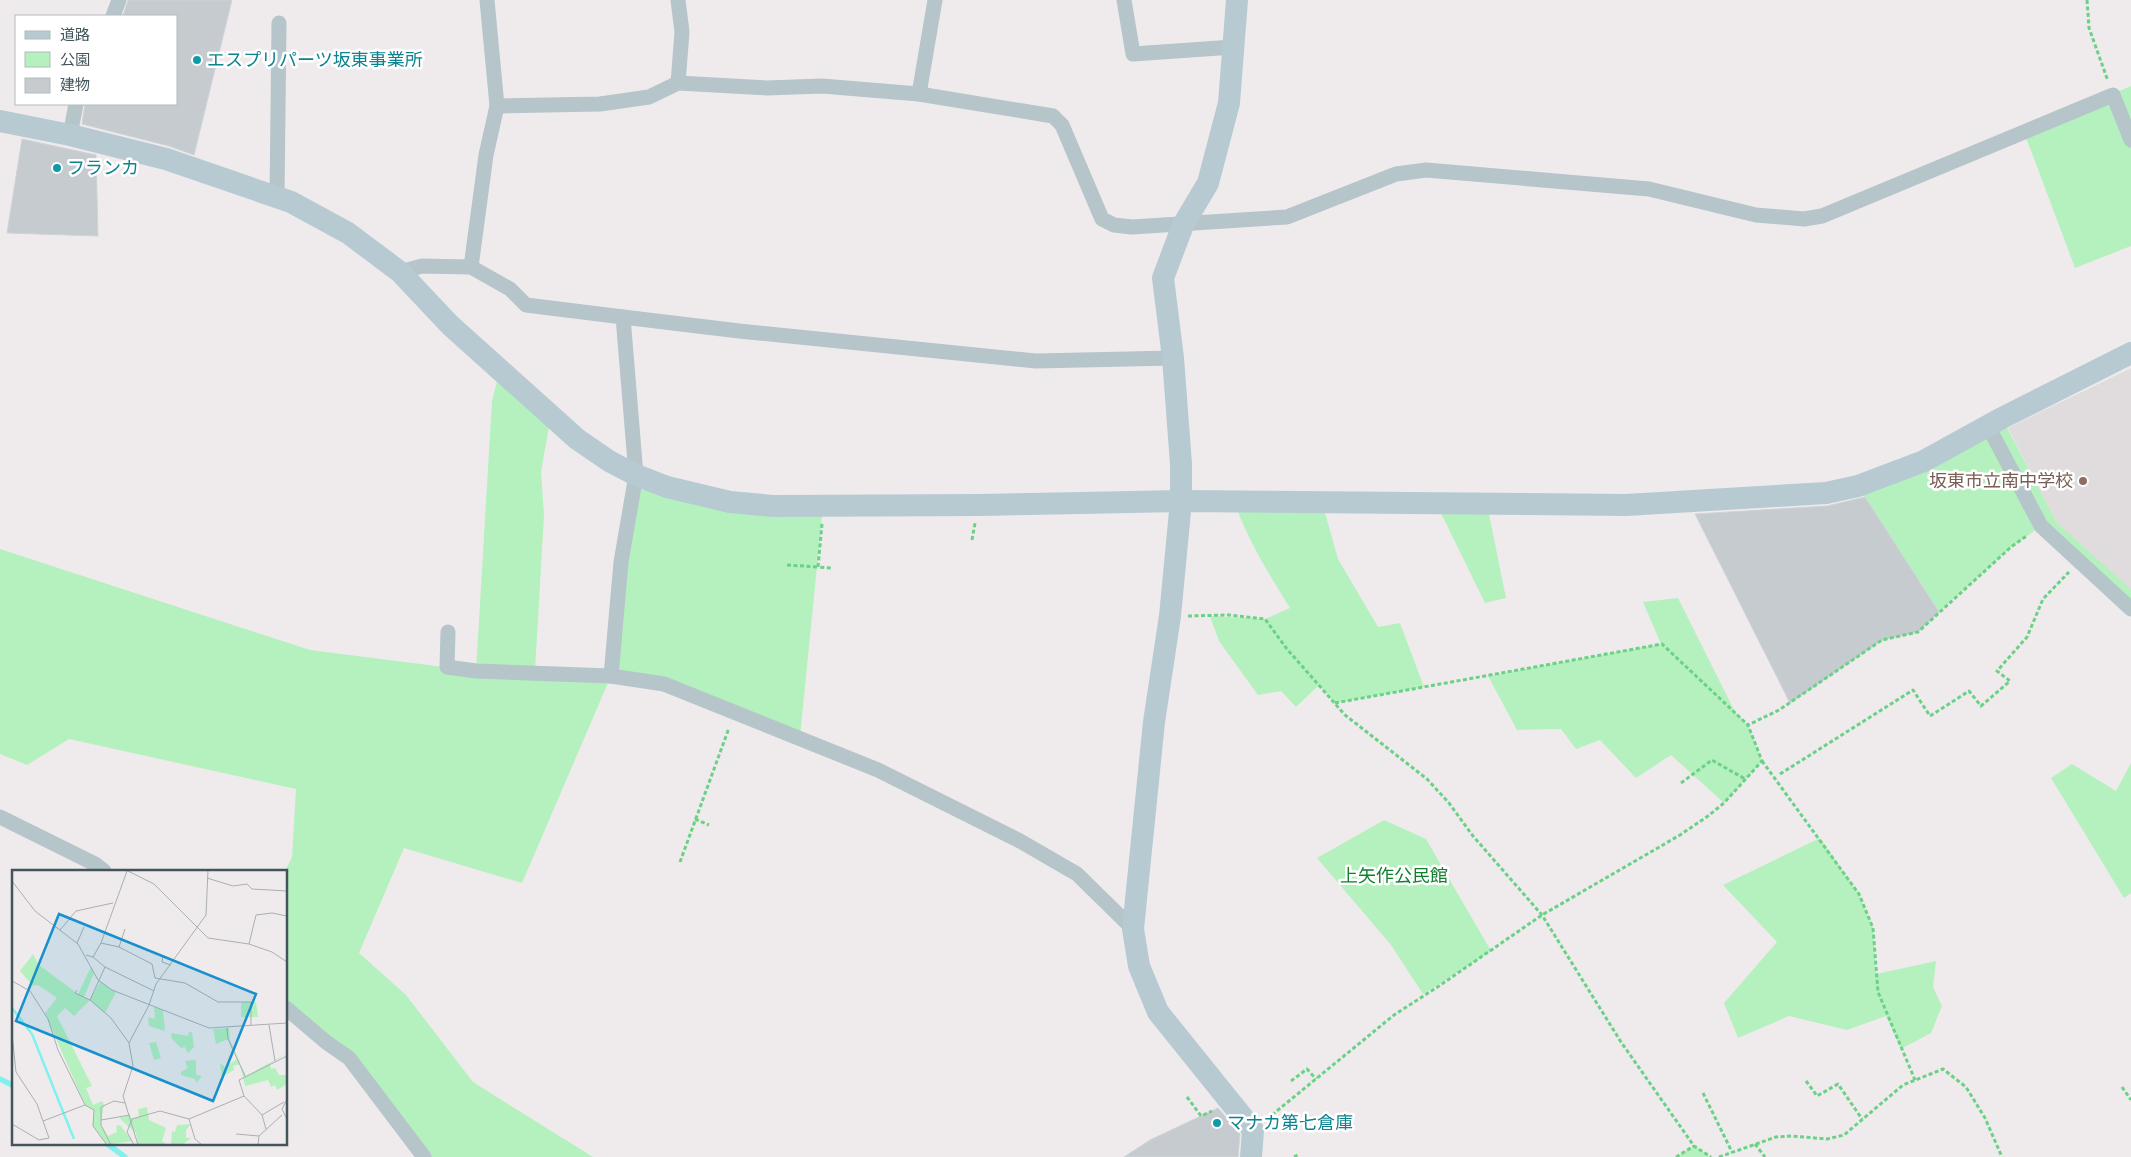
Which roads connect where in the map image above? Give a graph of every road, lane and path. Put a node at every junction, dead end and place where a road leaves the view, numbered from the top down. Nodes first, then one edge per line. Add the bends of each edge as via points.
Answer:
1 (119, 0) edge
2 (487, 0) edge
3 (678, 0) edge
4 (934, 0) edge
5 (1124, 0) edge
6 (1237, 0) edge
7 (2087, 0) edge
8 (113, 15) edge
9 (279, 23) dead end
10 (1233, 48) junction
11 (678, 83) junction
12 (919, 94) junction
13 (2113, 95) junction
14 (76, 105) edge
15 (497, 106) junction
16 (0, 121) edge
17 (70, 135) junction
18 (2131, 140) edge
19 (277, 197) junction
20 (1183, 225) junction
21 (471, 267) junction
22 (400, 272) junction
23 (623, 317) junction
24 (2131, 353) edge
25 (1174, 358) junction
26 (1988, 426) junction
27 (636, 475) junction
28 (1181, 501) junction
29 (823, 506) junction
30 (2041, 526) junction
31 (2079, 561) junction
32 (786, 565) dead end
33 (818, 567) junction
34 (831, 568) dead end
35 (2131, 609) edge
36 (1170, 616) junction
37 (448, 632) dead end
38 (611, 676) junction
39 (1335, 703) junction
40 (735, 711) junction
41 (1748, 724) junction
42 (1762, 761) junction
43 (1780, 774) dead end
44 (1746, 779) junction
45 (1681, 782) dead end
46 (0, 817) edge
47 (696, 819) junction
48 (709, 825) dead end
49 (680, 862) dead end
50 (103, 870) edge
51 (1542, 915) junction
52 (1133, 929) junction
53 (288, 1010) edge
54 (1316, 1079) junction
55 (1915, 1080) junction
56 (1291, 1081) dead end
57 (1806, 1081) dead end
58 (2122, 1087) dead end
59 (1703, 1093) dead end
60 (2131, 1100) edge
61 (1862, 1119) junction
62 (1253, 1130) junction
63 (1755, 1144) junction
64 (1694, 1146) junction
65 (1732, 1152) junction
66 (1299, 1154) dead end
67 (424, 1157) edge
68 (1251, 1157) edge
69 (1294, 1157) edge
70 (1676, 1157) edge
71 (1711, 1157) edge
72 (1719, 1157) edge
73 (1765, 1157) edge
74 (2002, 1157) edge

1 - 8 street
2 - 15 street
3 - 11 street via 682,32
4 - 12 street
5 - 10 street via 1133,54
6 - 10 street
7 - 13 path via 2090,28
9 - 19 street
10 - 20 street via 1229,103 1208,183
11 - 12 street via 767,88 822,86
11 - 15 street via 649,97 600,104
12 - 20 street via 1053,116 1062,125 1102,219 1132,228
13 - 18 street
13 - 20 street via 1822,216 1804,219 1756,215 1649,189 1426,170 1396,174 1287,216
14 - 17 street
15 - 21 street via 486,155
16 - 17 street
17 - 19 street via 166,159
19 - 22 street via 348,233
20 - 25 street via 1163,278
21 - 22 street via 422,266
21 - 23 street via 510,289 526,305
22 - 27 street via 450,325 577,439
23 - 25 street via 1036,361
23 - 27 street
24 - 26 street
25 - 28 street
26 - 28 street via 1924,460 1858,486 1826,493 1626,505
26 - 30 street
27 - 29 street via 667,487 730,502
27 - 38 street via 621,562
28 - 29 street
28 - 36 street
29 - 33 path
30 - 31 street
30 - 41 path via 2011,547 1918,632 1882,640 1778,710
31 - 35 street
31 - 43 path via 2043,599 2027,638 1997,671 2010,681 1981,706 1969,691 1930,716 1913,690
32 - 33 path
33 - 34 path
36 - 39 path via 1229,615 1265,619
36 - 52 street via 1154,722
37 - 38 street via 448,668
38 - 40 street via 664,684
39 - 41 path via 1662,644
39 - 51 path via 1345,715 1427,779
40 - 47 path
40 - 52 street via 878,770 1020,841 1077,874
41 - 42 path
42 - 44 path
42 - 55 path via 1859,894 1873,928 1878,992
44 - 45 path via 1712,760
44 - 51 path via 1714,812 1680,835
46 - 50 street
47 - 48 path
47 - 49 path
51 - 54 path via 1394,1015
51 - 64 path via 1621,1042
52 - 62 street via 1139,966 1158,1012
53 - 67 street via 348,1058
54 - 56 path via 1307,1069
54 - 62 path
55 - 61 path via 1903,1085
55 - 74 path via 1944,1069 1966,1087 1985,1118
57 - 61 path via 1817,1096 1838,1084
58 - 60 path
59 - 65 path
61 - 63 path via 1844,1135 1827,1139 1776,1137
62 - 68 street
63 - 65 path
63 - 73 path
64 - 70 path
64 - 71 path
65 - 72 path
66 - 69 path

